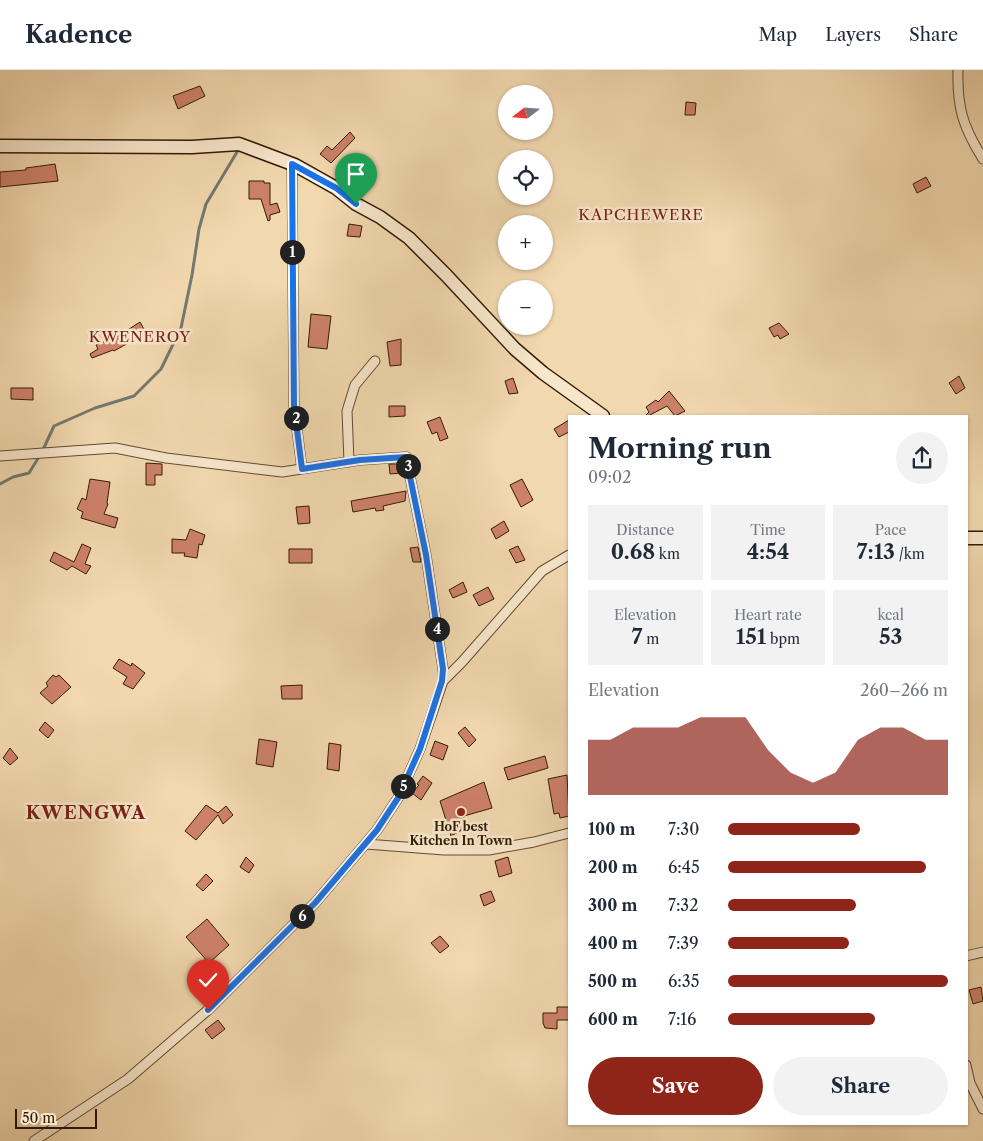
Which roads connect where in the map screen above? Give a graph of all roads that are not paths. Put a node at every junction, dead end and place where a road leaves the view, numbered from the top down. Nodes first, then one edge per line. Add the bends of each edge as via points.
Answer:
1 (958, 70) edge
2 (0, 146) edge
3 (983, 159) edge
4 (292, 164) junction
5 (375, 361) dead end
6 (602, 415) edge
7 (0, 456) edge
8 (348, 462) junction
9 (302, 469) junction
10 (968, 538) edge
11 (983, 538) edge
12 (568, 556) edge
13 (442, 681) junction
14 (568, 833) edge
15 (366, 844) junction
16 (983, 952) edge
17 (968, 956) edge
18 (968, 1074) edge
19 (983, 1109) edge
20 (34, 1141) edge

1 - 3 street via 958,96 968,134
2 - 4 street via 192,147 239,144
4 - 6 street via 336,188 409,238 515,349
4 - 9 street via 294,406
5 - 8 street via 355,385 346,411
7 - 9 street via 115,448 166,458 282,472
8 - 9 street
8 - 13 street via 406,457 427,565 443,669
10 - 11 street
12 - 13 street via 542,571
13 - 15 street via 420,749 398,798
14 - 15 street via 489,850
15 - 20 street via 315,903 208,1010 128,1079
16 - 17 street
18 - 19 street

